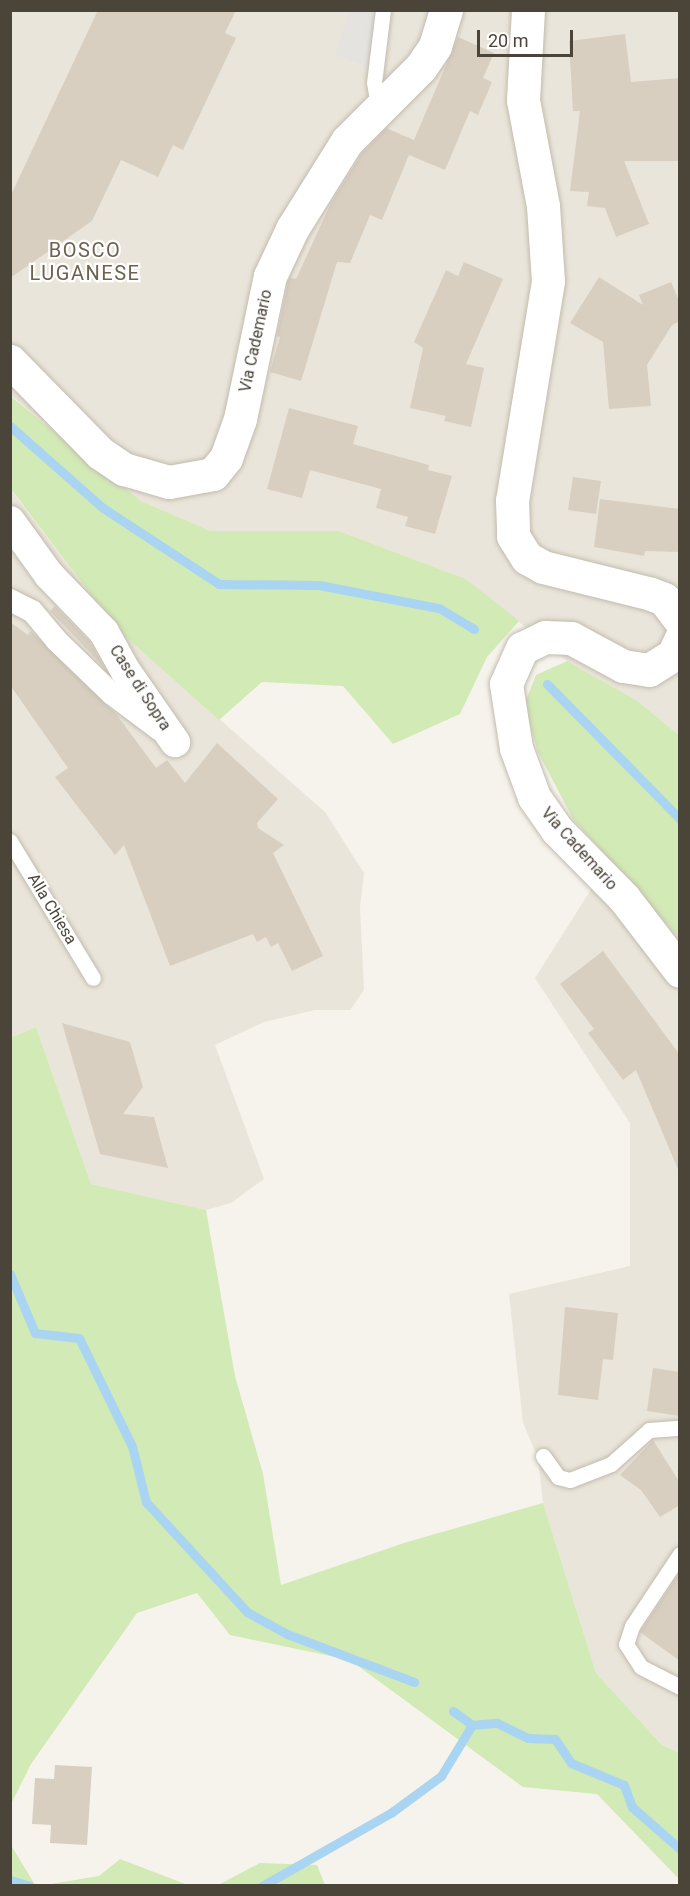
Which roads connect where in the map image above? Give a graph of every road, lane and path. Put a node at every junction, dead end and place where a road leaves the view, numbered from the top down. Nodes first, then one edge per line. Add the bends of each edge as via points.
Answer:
1 (383, 10) edge
2 (446, 10) edge
3 (528, 10) edge
4 (378, 107) junction
5 (10, 361) edge
6 (10, 521) edge
7 (10, 600) edge
8 (680, 620) edge
9 (680, 640) edge
10 (175, 742) joint
11 (10, 841) edge
12 (680, 971) edge
13 (93, 978) dead end
14 (680, 1428) edge
15 (543, 1456) dead end
16 (680, 1554) edge
17 (680, 1687) edge

1 - 4 lane via 374,83
2 - 4 street, Via Cademario via 435,46 421,67
3 - 8 street via 524,108 543,206 548,281 512,500 513,536 527,558 543,567 664,599
4 - 5 street, Via Cademario via 346,141 314,188 270,276 240,419 226,458 213,474 169,482 124,469 100,453
6 - 10 street, Case di Sopra via 49,575 104,632
7 - 10 street, Case di Sopra via 32,611 56,640 112,693
9 - 12 street, Via Cademario via 673,655 649,670 623,666 571,638 545,637 522,648 506,684 516,748 534,797 557,830 624,898
11 - 13 lane, Alla Chiesa
14 - 15 lane via 649,1430 611,1464 570,1480 558,1477
16 - 17 lane via 632,1626 626,1644 641,1667

